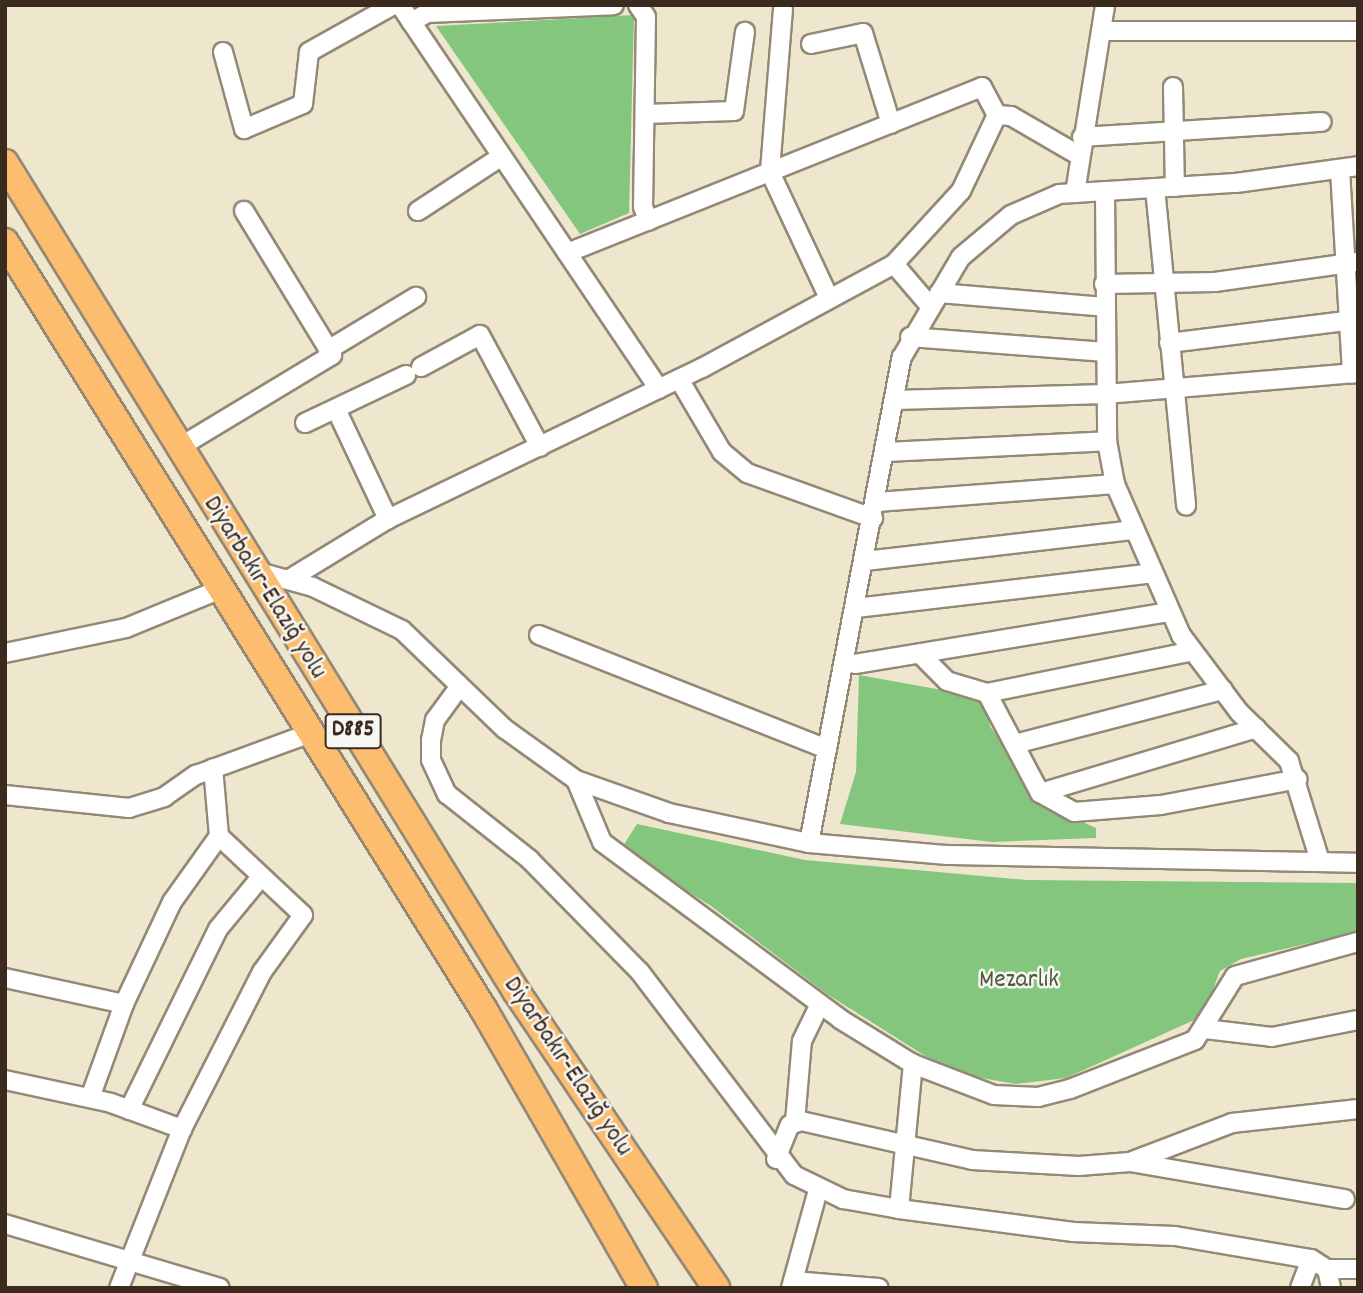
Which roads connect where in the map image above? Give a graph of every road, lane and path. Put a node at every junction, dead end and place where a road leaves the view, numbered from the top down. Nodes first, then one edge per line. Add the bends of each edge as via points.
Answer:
1 (393, 5) edge
2 (400, 5) edge
3 (614, 5) edge
4 (638, 5) edge
5 (1105, 5) edge
6 (783, 9) dead end
7 (411, 22) junction
8 (1101, 31) junction
9 (1358, 31) edge
10 (745, 32) dead end
11 (811, 44) dead end
12 (223, 52) dead end
13 (1173, 87) dead end
14 (645, 114) junction
15 (997, 115) junction
16 (1322, 122) dead end
17 (891, 124) junction
18 (1174, 130) junction
19 (1082, 137) junction
20 (502, 156) junction
21 (1080, 156) junction
22 (5, 163) edge
23 (1349, 168) edge
24 (769, 172) junction
25 (1175, 187) junction
26 (1155, 188) junction
27 (1105, 191) junction
28 (1075, 193) junction
29 (244, 211) dead end
30 (418, 211) dead end
31 (649, 221) junction
32 (5, 242) edge
33 (567, 253) junction
34 (1350, 263) edge
35 (894, 264) junction
36 (1164, 283) junction
37 (1104, 284) junction
38 (416, 297) dead end
39 (829, 298) junction
40 (934, 299) junction
41 (1104, 307) junction
42 (1346, 321) junction
43 (909, 337) junction
44 (1170, 342) junction
45 (328, 350) junction
46 (1105, 352) junction
47 (1355, 374) edge
48 (679, 379) junction
49 (659, 389) junction
50 (1174, 389) junction
51 (1106, 394) junction
52 (895, 400) junction
53 (335, 409) junction
54 (306, 423) dead end
55 (1107, 441) junction
56 (540, 447) junction
57 (178, 448) junction
58 (886, 452) junction
59 (1115, 484) junction
60 (1186, 505) dead end
61 (875, 510) junction
62 (388, 519) junction
63 (1132, 530) junction
64 (865, 561) junction
65 (252, 570) junction
66 (1152, 573) junction
67 (288, 580) junction
68 (221, 589) junction
69 (856, 608) junction
70 (1170, 612) junction
71 (538, 635) dead end
72 (9, 649) edge
73 (1193, 651) junction
74 (920, 654) junction
75 (855, 664) dead end
76 (460, 686) junction
77 (1223, 690) junction
78 (987, 693) junction
79 (1256, 728) junction
80 (311, 733) junction
81 (1015, 744) junction
82 (827, 750) junction
83 (213, 768) junction
84 (1298, 779) junction
85 (576, 780) junction
86 (1040, 793) junction
87 (5, 795) edge
88 (219, 836) junction
89 (809, 843) junction
90 (1320, 861) junction
91 (1358, 863) edge
92 (261, 877) junction
93 (1358, 942) edge
94 (5, 978) edge
95 (124, 1004) junction
96 (820, 1004) junction
97 (1358, 1020) edge
98 (1205, 1029) junction
99 (913, 1065) junction
100 (5, 1080) edge
101 (90, 1098) junction
102 (1358, 1109) edge
103 (129, 1110) junction
104 (795, 1122) junction
105 (182, 1129) junction
106 (903, 1141) junction
107 (776, 1158) junction
108 (1130, 1162) junction
109 (818, 1190) junction
110 (1345, 1199) dead end
111 (899, 1209) junction
112 (5, 1224) edge
113 (130, 1258) junction
114 (1311, 1259) junction
115 (1327, 1269) junction
116 (1358, 1269) edge
117 (792, 1284) edge
118 (119, 1288) edge
119 (220, 1288) edge
120 (644, 1288) edge
121 (716, 1288) edge
122 (879, 1288) edge
123 (1300, 1288) edge
124 (1331, 1288) edge

1 - 12 street via 309,52 303,104 244,129
2 - 7 street
3 - 7 street via 427,13
4 - 14 street via 646,17
5 - 8 street
6 - 24 street
7 - 20 street
8 - 9 street
8 - 19 street
10 - 14 street via 734,111
11 - 17 street via 863,33
13 - 18 street
14 - 31 street
15 - 17 street via 982,87
15 - 21 street via 1011,116
15 - 35 street via 961,191
16 - 18 street
17 - 24 street
18 - 19 street
18 - 25 street
19 - 21 street
20 - 30 street
20 - 33 street
21 - 28 street
22 - 57 highway, Diyarbakır-Elazığ yolu / D885
23 - 25 street
23 - 34 street
24 - 31 street
24 - 39 street
25 - 26 street
26 - 27 street
26 - 36 street
27 - 28 street
27 - 37 street
28 - 40 street via 1011,215 961,257
29 - 45 street
31 - 33 street
32 - 68 highway, Diyarbakır-Elazığ yolu / D885
33 - 49 street
34 - 36 street
34 - 42 street
35 - 39 street
35 - 40 street
36 - 37 street
36 - 44 street
37 - 41 street
38 - 45 street
39 - 48 street
40 - 41 street
40 - 43 street
41 - 46 street
42 - 44 street
42 - 47 street
43 - 46 street
43 - 52 street
44 - 50 street
45 - 57 street via 332,355
46 - 51 street
47 - 50 street
48 - 49 street
48 - 61 street via 722,452 747,473
49 - 56 street
50 - 51 street
50 - 60 street
51 - 52 street
51 - 55 street
52 - 58 street
53 - 54 street
53 - 56 street via 480,335
53 - 62 street
55 - 58 street
55 - 59 street
56 - 62 street
57 - 65 highway, Diyarbakır-Elazığ yolu / D885
58 - 61 street
59 - 61 street
59 - 63 street
61 - 64 street
62 - 67 street
63 - 64 street
63 - 66 street
64 - 69 street
65 - 67 street
65 - 121 highway, Diyarbakır-Elazığ yolu / D885 via 516,991
66 - 69 street
66 - 70 street
67 - 76 street via 402,630
68 - 72 street via 125,628
68 - 80 highway, Diyarbakır-Elazığ yolu / D885
69 - 82 street
70 - 73 street
70 - 74 street
71 - 82 street
73 - 77 street
73 - 78 street
74 - 75 street
74 - 78 street via 947,681
76 - 85 street via 505,729
76 - 107 street via 435,720 431,740 431,760 447,794 529,859 640,972
77 - 79 street
77 - 81 street
78 - 81 street
79 - 84 street
79 - 86 street
80 - 83 street
80 - 120 highway, Diyarbakır-Elazığ yolu / D885 via 484,1010
81 - 86 street
82 - 89 street
83 - 87 street via 129,808
83 - 88 street
84 - 86 street via 1098,811 1074,812
84 - 90 street
85 - 89 street via 669,813
85 - 96 street via 602,842
88 - 92 street
88 - 95 street via 172,902
89 - 90 street via 947,855
90 - 91 street
92 - 103 street via 218,929
92 - 105 street via 303,915 262,972
93 - 98 street via 1235,976
94 - 95 street
95 - 101 street
96 - 99 street
96 - 104 street via 802,1041
97 - 98 street via 1272,1037
98 - 99 street via 1195,1040 1038,1097 963,1087
99 - 106 street
100 - 101 street
101 - 103 street
102 - 108 street via 1232,1123
103 - 105 street
104 - 106 street
104 - 107 street
105 - 113 street
106 - 108 street via 1018,1167
106 - 111 street
107 - 109 street
108 - 110 street
109 - 111 street
109 - 117 street
111 - 114 street via 1073,1232 1175,1236
112 - 113 street
113 - 118 street
113 - 119 street
114 - 115 street
114 - 123 street
115 - 116 street
115 - 124 street
117 - 122 street

